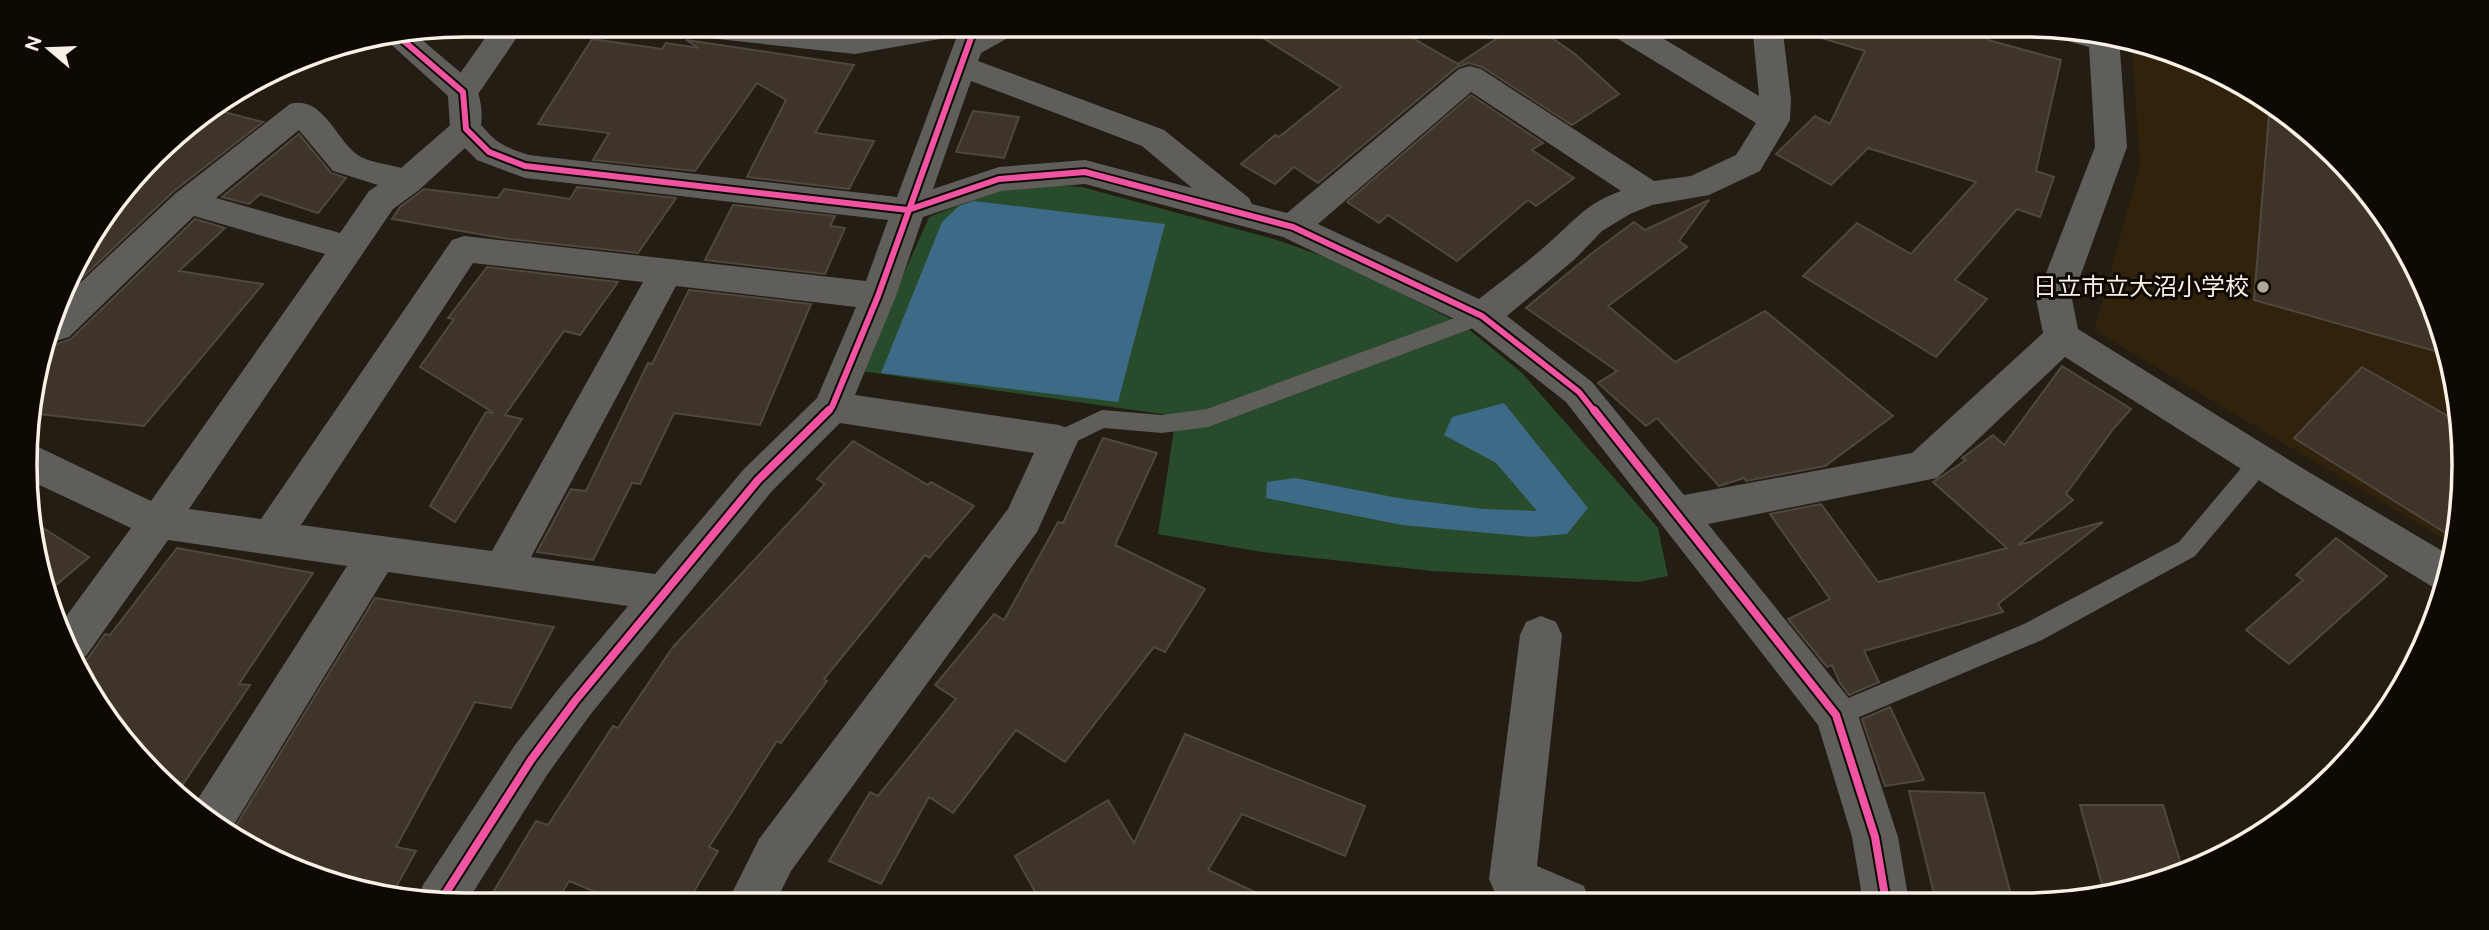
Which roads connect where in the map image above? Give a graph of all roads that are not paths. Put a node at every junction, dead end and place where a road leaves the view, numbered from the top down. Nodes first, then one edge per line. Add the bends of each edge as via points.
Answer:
1 (502, 37) edge
2 (791, 37) edge
3 (1637, 37) edge
4 (1768, 37) edge
5 (404, 41) edge
6 (968, 41) edge
7 (2104, 44) edge
8 (463, 92) junction
9 (1774, 120) junction
10 (466, 129) junction
11 (407, 182) junction
12 (1649, 194) junction
13 (188, 202) junction
14 (908, 210) junction
15 (1247, 215) junction
16 (1293, 227) junction
17 (348, 248) junction
18 (666, 272) junction
19 (878, 296) junction
20 (1482, 316) junction
21 (61, 323) edge
22 (2062, 337) junction
23 (832, 407) junction
24 (1059, 441) junction
25 (2260, 461) junction
26 (37, 464) edge
27 (1678, 513) junction
28 (158, 522) junction
29 (271, 537) junction
30 (378, 552) junction
31 (503, 570) junction
32 (2439, 570) edge
33 (663, 593) junction
34 (1541, 635) dead end
35 (74, 639) edge
36 (1836, 715) junction
37 (215, 813) edge
38 (446, 892) edge
39 (755, 893) edge
40 (1544, 893) edge
41 (1884, 893) edge

1 - 8 street
2 - 6 street via 855,44
3 - 9 street
4 - 9 street
5 - 8 street
6 - 14 street
6 - 15 street via 1153,138
7 - 22 street via 2111,147 2054,299
8 - 10 street
9 - 12 street via 1748,163 1697,187
10 - 11 street
10 - 14 street via 489,152 525,166
11 - 13 street via 345,163 301,111
11 - 17 street via 381,201
12 - 16 street via 1470,76
12 - 20 street via 1590,222
13 - 17 street
13 - 21 street
14 - 15 street via 999,179 1085,172
14 - 19 street
15 - 16 street
16 - 20 street
17 - 28 street
18 - 19 street
18 - 29 street via 464,249
18 - 31 street
19 - 23 street
20 - 24 lane via 1208,418 1162,424 1102,419
20 - 27 street via 1580,391
22 - 25 street
22 - 27 street via 1923,467
23 - 24 street
23 - 33 street via 758,480
24 - 39 street via 1023,520 775,855
25 - 32 street
25 - 36 lane via 2188,549 2033,632
26 - 28 street
27 - 36 street
28 - 29 street
28 - 35 street
29 - 30 street
30 - 31 street
30 - 37 street
31 - 33 street
33 - 38 street via 531,760
34 - 40 street via 1512,879
36 - 41 street via 1875,837

